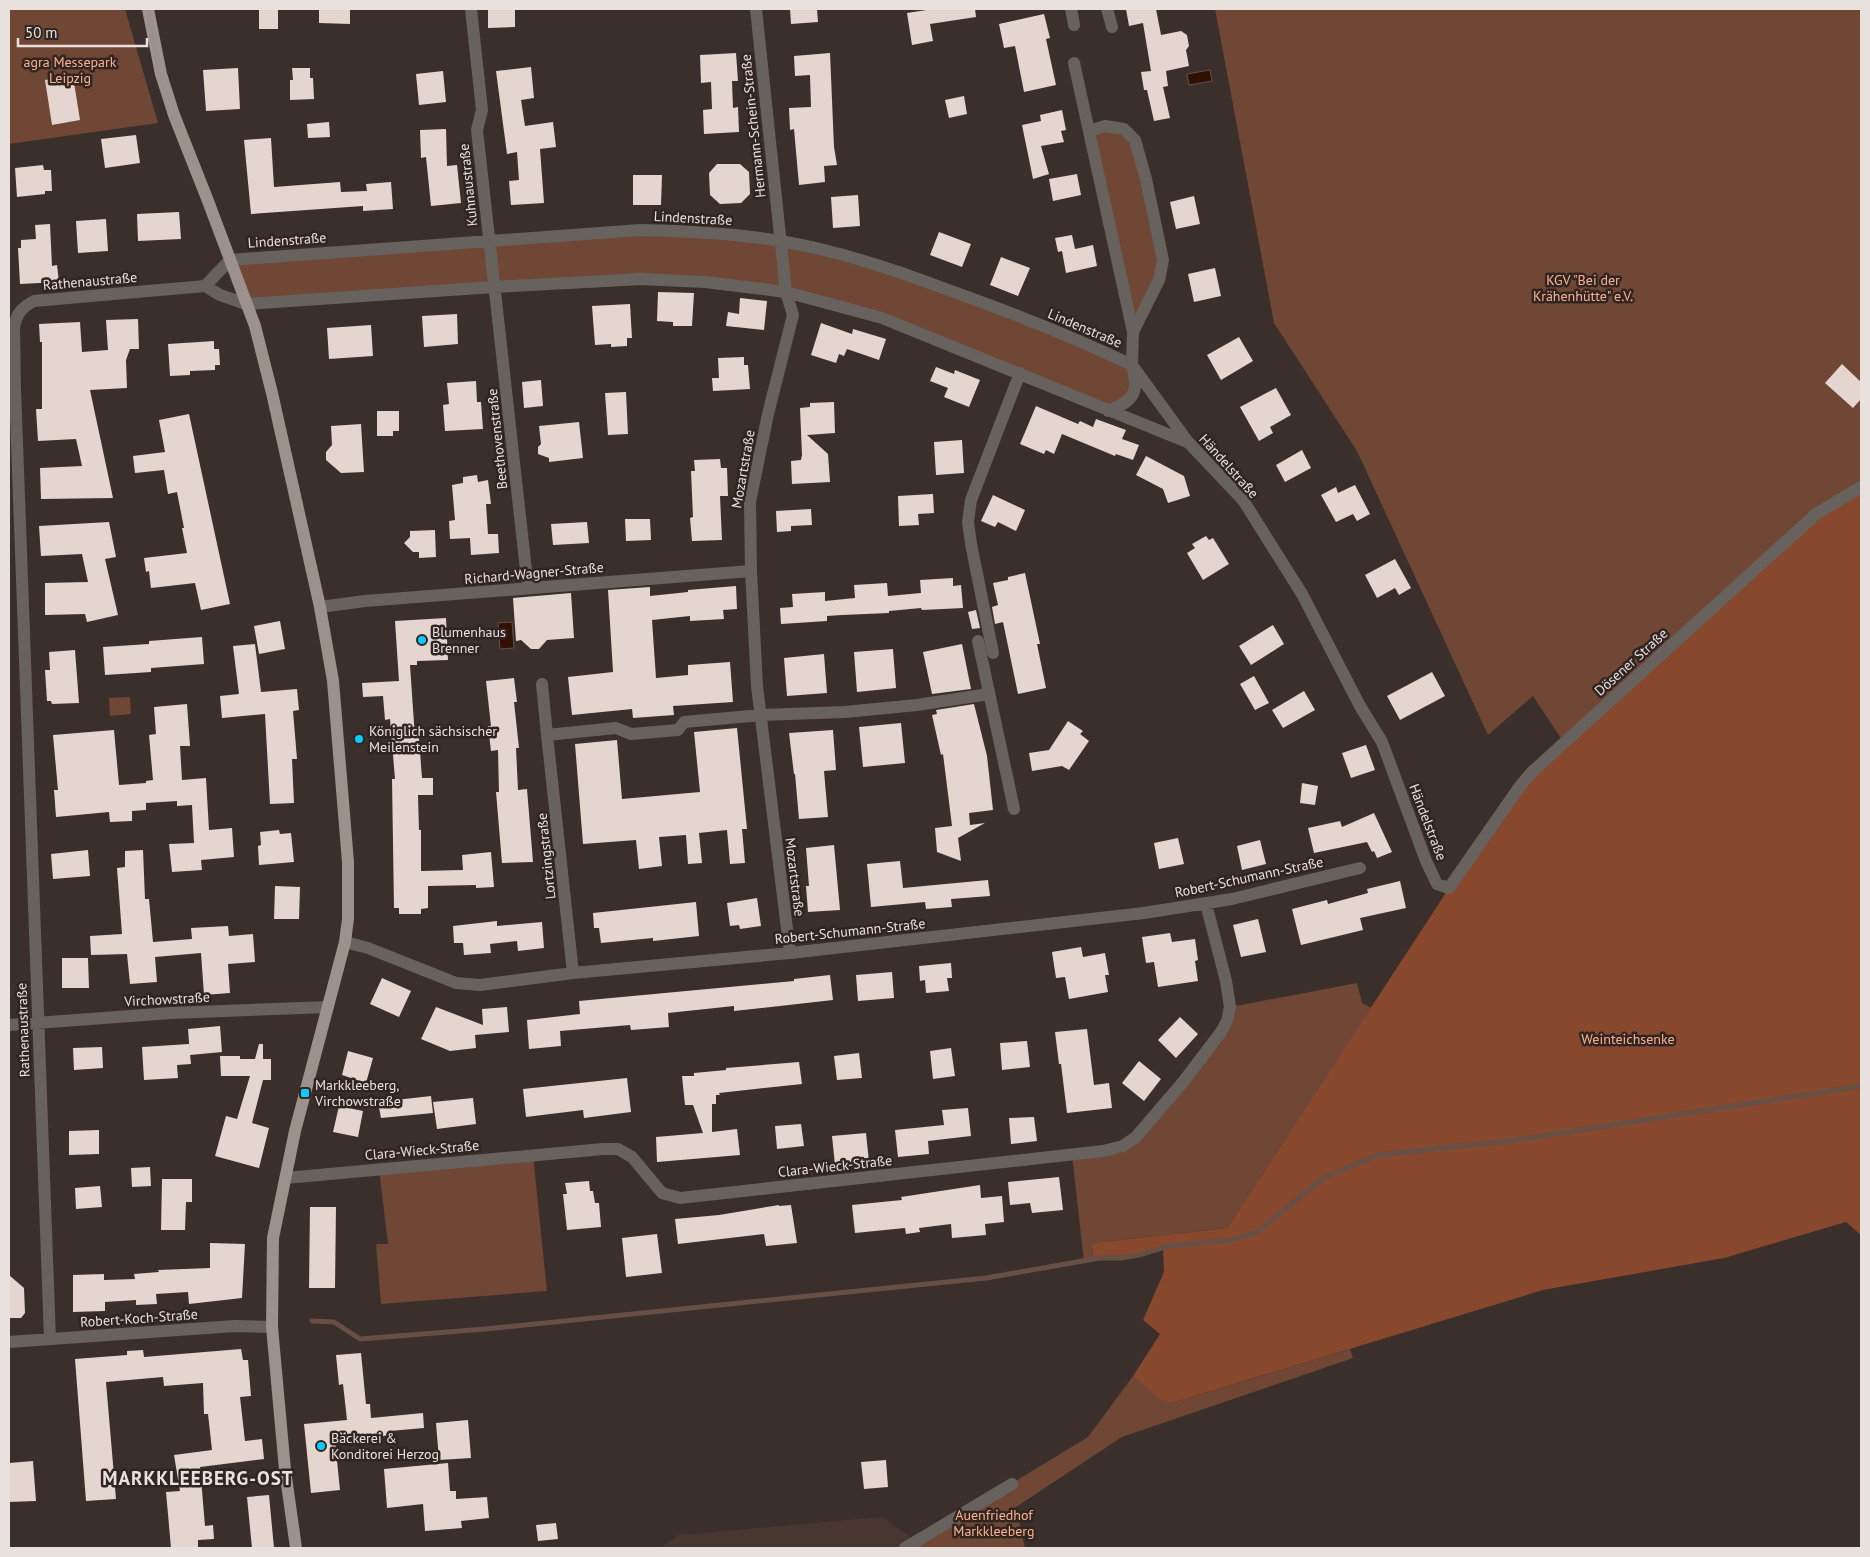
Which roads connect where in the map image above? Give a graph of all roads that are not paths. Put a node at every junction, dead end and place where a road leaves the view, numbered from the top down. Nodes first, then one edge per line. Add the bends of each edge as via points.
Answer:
1 (148, 9) edge
2 (471, 9) edge
3 (756, 9) edge
4 (1070, 9) edge
5 (1107, 9) edge
6 (1074, 24) dead end
7 (1112, 27) dead end
8 (1074, 63) dead end
9 (1089, 131) junction
10 (489, 240) junction
11 (781, 241) junction
12 (230, 260) junction
13 (206, 286) junction
14 (494, 287) junction
15 (786, 292) junction
16 (246, 304) junction
17 (1133, 332) junction
18 (1132, 365) junction
19 (1020, 374) junction
20 (1108, 411) junction
21 (1188, 442) junction
22 (1861, 487) edge
23 (751, 571) junction
24 (528, 588) junction
25 (320, 606) junction
26 (978, 641) dead end
27 (993, 653) dead end
28 (542, 684) dead end
29 (990, 694) junction
30 (761, 715) junction
31 (547, 735) junction
32 (1014, 809) dead end
33 (1360, 868) dead end
34 (1449, 888) joint
35 (1206, 904) junction
36 (345, 942) junction
37 (790, 953) junction
38 (574, 973) junction
39 (328, 1007) junction
40 (38, 1023) junction
41 (9, 1024) edge
42 (286, 1178) junction
43 (272, 1327) junction
44 (50, 1339) junction
45 (9, 1342) edge
46 (1012, 1484) dead end
47 (296, 1548) edge
48 (905, 1548) edge

1 - 12 main road via 160,74
2 - 10 street, Kuhnaustraße via 482,110 477,130
3 - 11 street, Hermann-Schein-Straße
4 - 6 street
5 - 7 street
8 - 9 street
9 - 17 street
9 - 17 street via 1104,126 1124,129 1135,140 1146,179 1163,260 1160,280
10 - 11 street, Lindenstraße via 640,230 702,231
10 - 12 street, Lindenstraße
10 - 14 street, Kuhnaustraße
11 - 15 street, Hermann-Schein-Straße
11 - 18 street, Lindenstraße via 870,261 1078,340
12 - 13 street
12 - 16 main road
13 - 16 street
13 - 40 street, Rathenaustraße via 34,301 20,310 16,319 15,390
14 - 15 street via 640,279 705,282
14 - 16 street
14 - 24 street, Beethovenstraße
15 - 19 street via 882,318
15 - 23 street, Mozartstraße via 793,315 750,502
16 - 25 main road via 255,326 272,394
17 - 18 street
18 - 20 street via 1136,381 1134,394 1125,404
18 - 21 street, Händelstraße
19 - 20 street
19 - 27 street via 971,500 968,522
20 - 21 street
21 - 34 street, Händelstraße via 1243,500 1302,594 1382,742 1437,884
22 - 34 street, Dösener Straße via 1816,514 1532,772
23 - 24 street, Richard-Wagner-Straße
23 - 30 street, Mozartstraße
24 - 25 street, Richard-Wagner-Straße
25 - 36 main road via 333,681 348,862
26 - 29 street
28 - 31 street, Lortzingstraße
29 - 30 street via 854,711
29 - 32 street
30 - 31 street via 684,722 678,730 632,734 616,728
30 - 37 street, Mozartstraße
31 - 38 street, Lortzingstraße
33 - 35 street, Robert-Schumann-Straße
35 - 37 street, Robert-Schumann-Straße
35 - 42 street, Clara-Wieck-Straße via 1226,981 1230,1006 1227,1020 1183,1082 1136,1137 1123,1146 1103,1151 680,1198 662,1192 632,1157 618,1149
36 - 38 street, Robert-Schumann-Straße via 467,985
36 - 39 main road
37 - 38 street, Robert-Schumann-Straße
39 - 40 street, Virchowstraße via 172,1013
39 - 42 main road
40 - 41 street, Virchowstraße
40 - 44 street, Rathenaustraße
42 - 43 main road via 274,1238
43 - 44 street, Robert-Koch-Straße via 235,1326
43 - 47 main road via 284,1470
44 - 45 street, Robert-Koch-Straße
46 - 48 street

